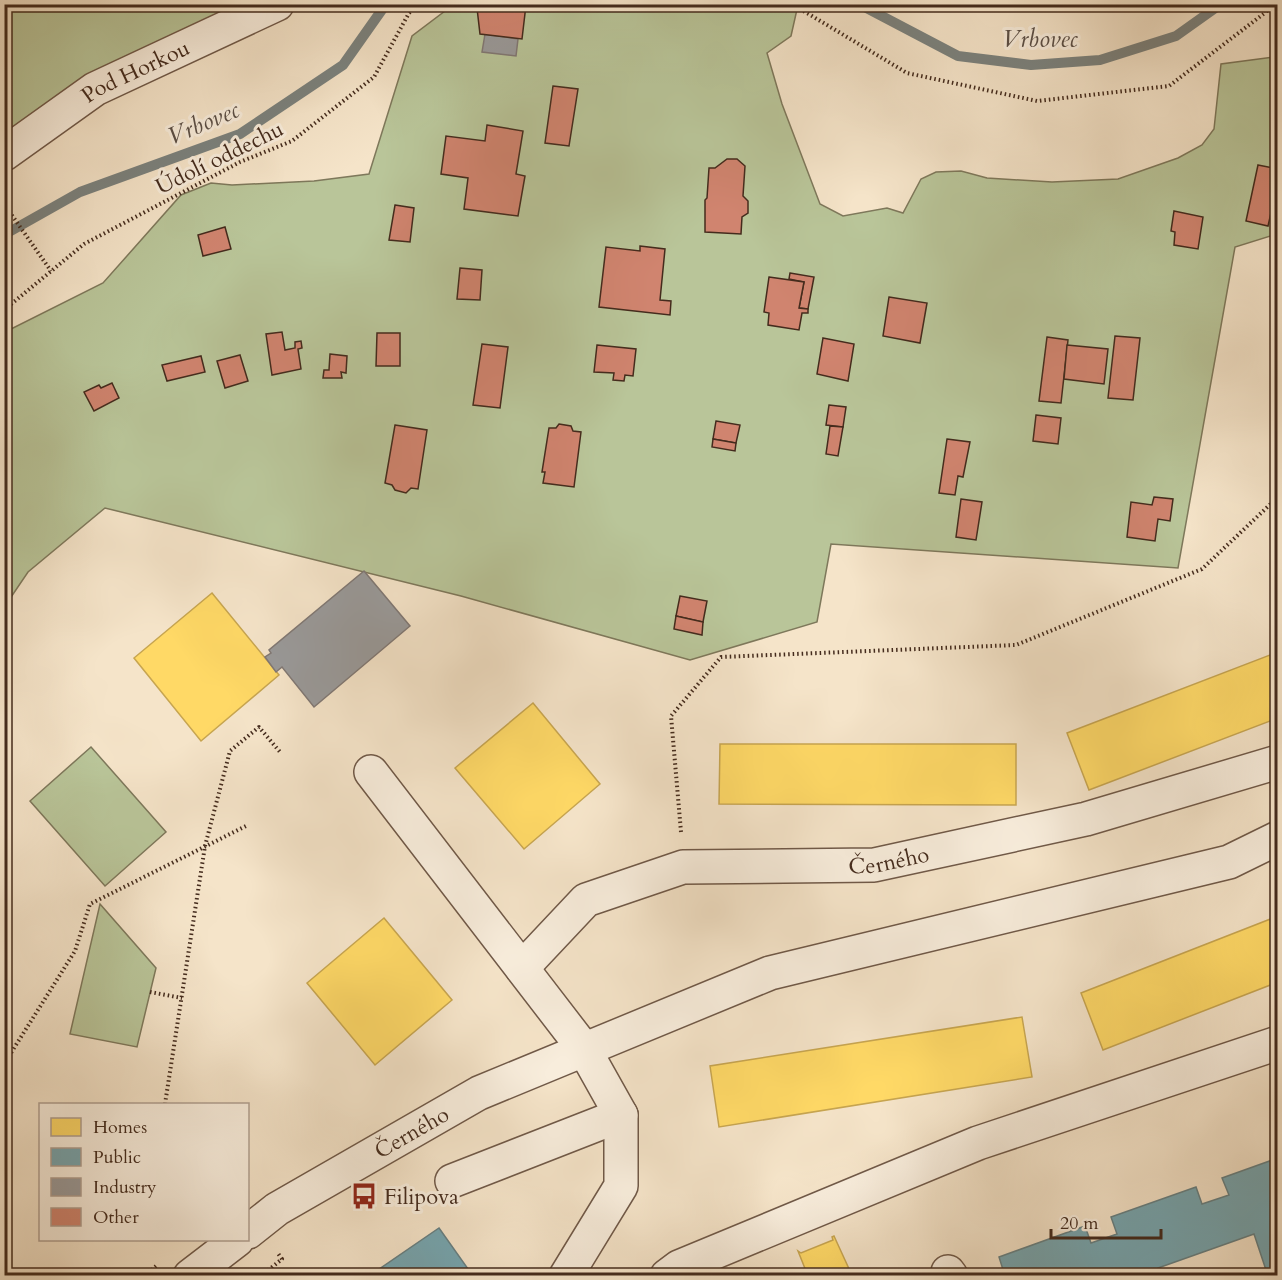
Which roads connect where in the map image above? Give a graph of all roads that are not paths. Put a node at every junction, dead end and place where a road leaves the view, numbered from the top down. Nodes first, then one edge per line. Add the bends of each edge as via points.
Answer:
1 (277, 4) edge
2 (4, 154) edge
3 (1278, 762) edge
4 (370, 772) dead end
5 (1278, 838) edge
6 (522, 968) junction
7 (1278, 1043) edge
8 (584, 1049) junction
9 (621, 1115) junction
10 (452, 1181) dead end
11 (259, 1238) edge
12 (234, 1241) edge
13 (673, 1271) edge
14 (189, 1275) edge
15 (566, 1275) edge

1 - 2 street, Pod Horkou via 94,89
3 - 6 street, Černého via 1086,819 874,865 683,867 586,900
4 - 6 street
5 - 8 street, Černého via 1229,862 770,973
6 - 8 street
7 - 13 street via 978,1143
8 - 9 street
8 - 11 street, Černého via 479,1093 277,1209
9 - 10 street
9 - 15 street via 621,1185
12 - 14 street

